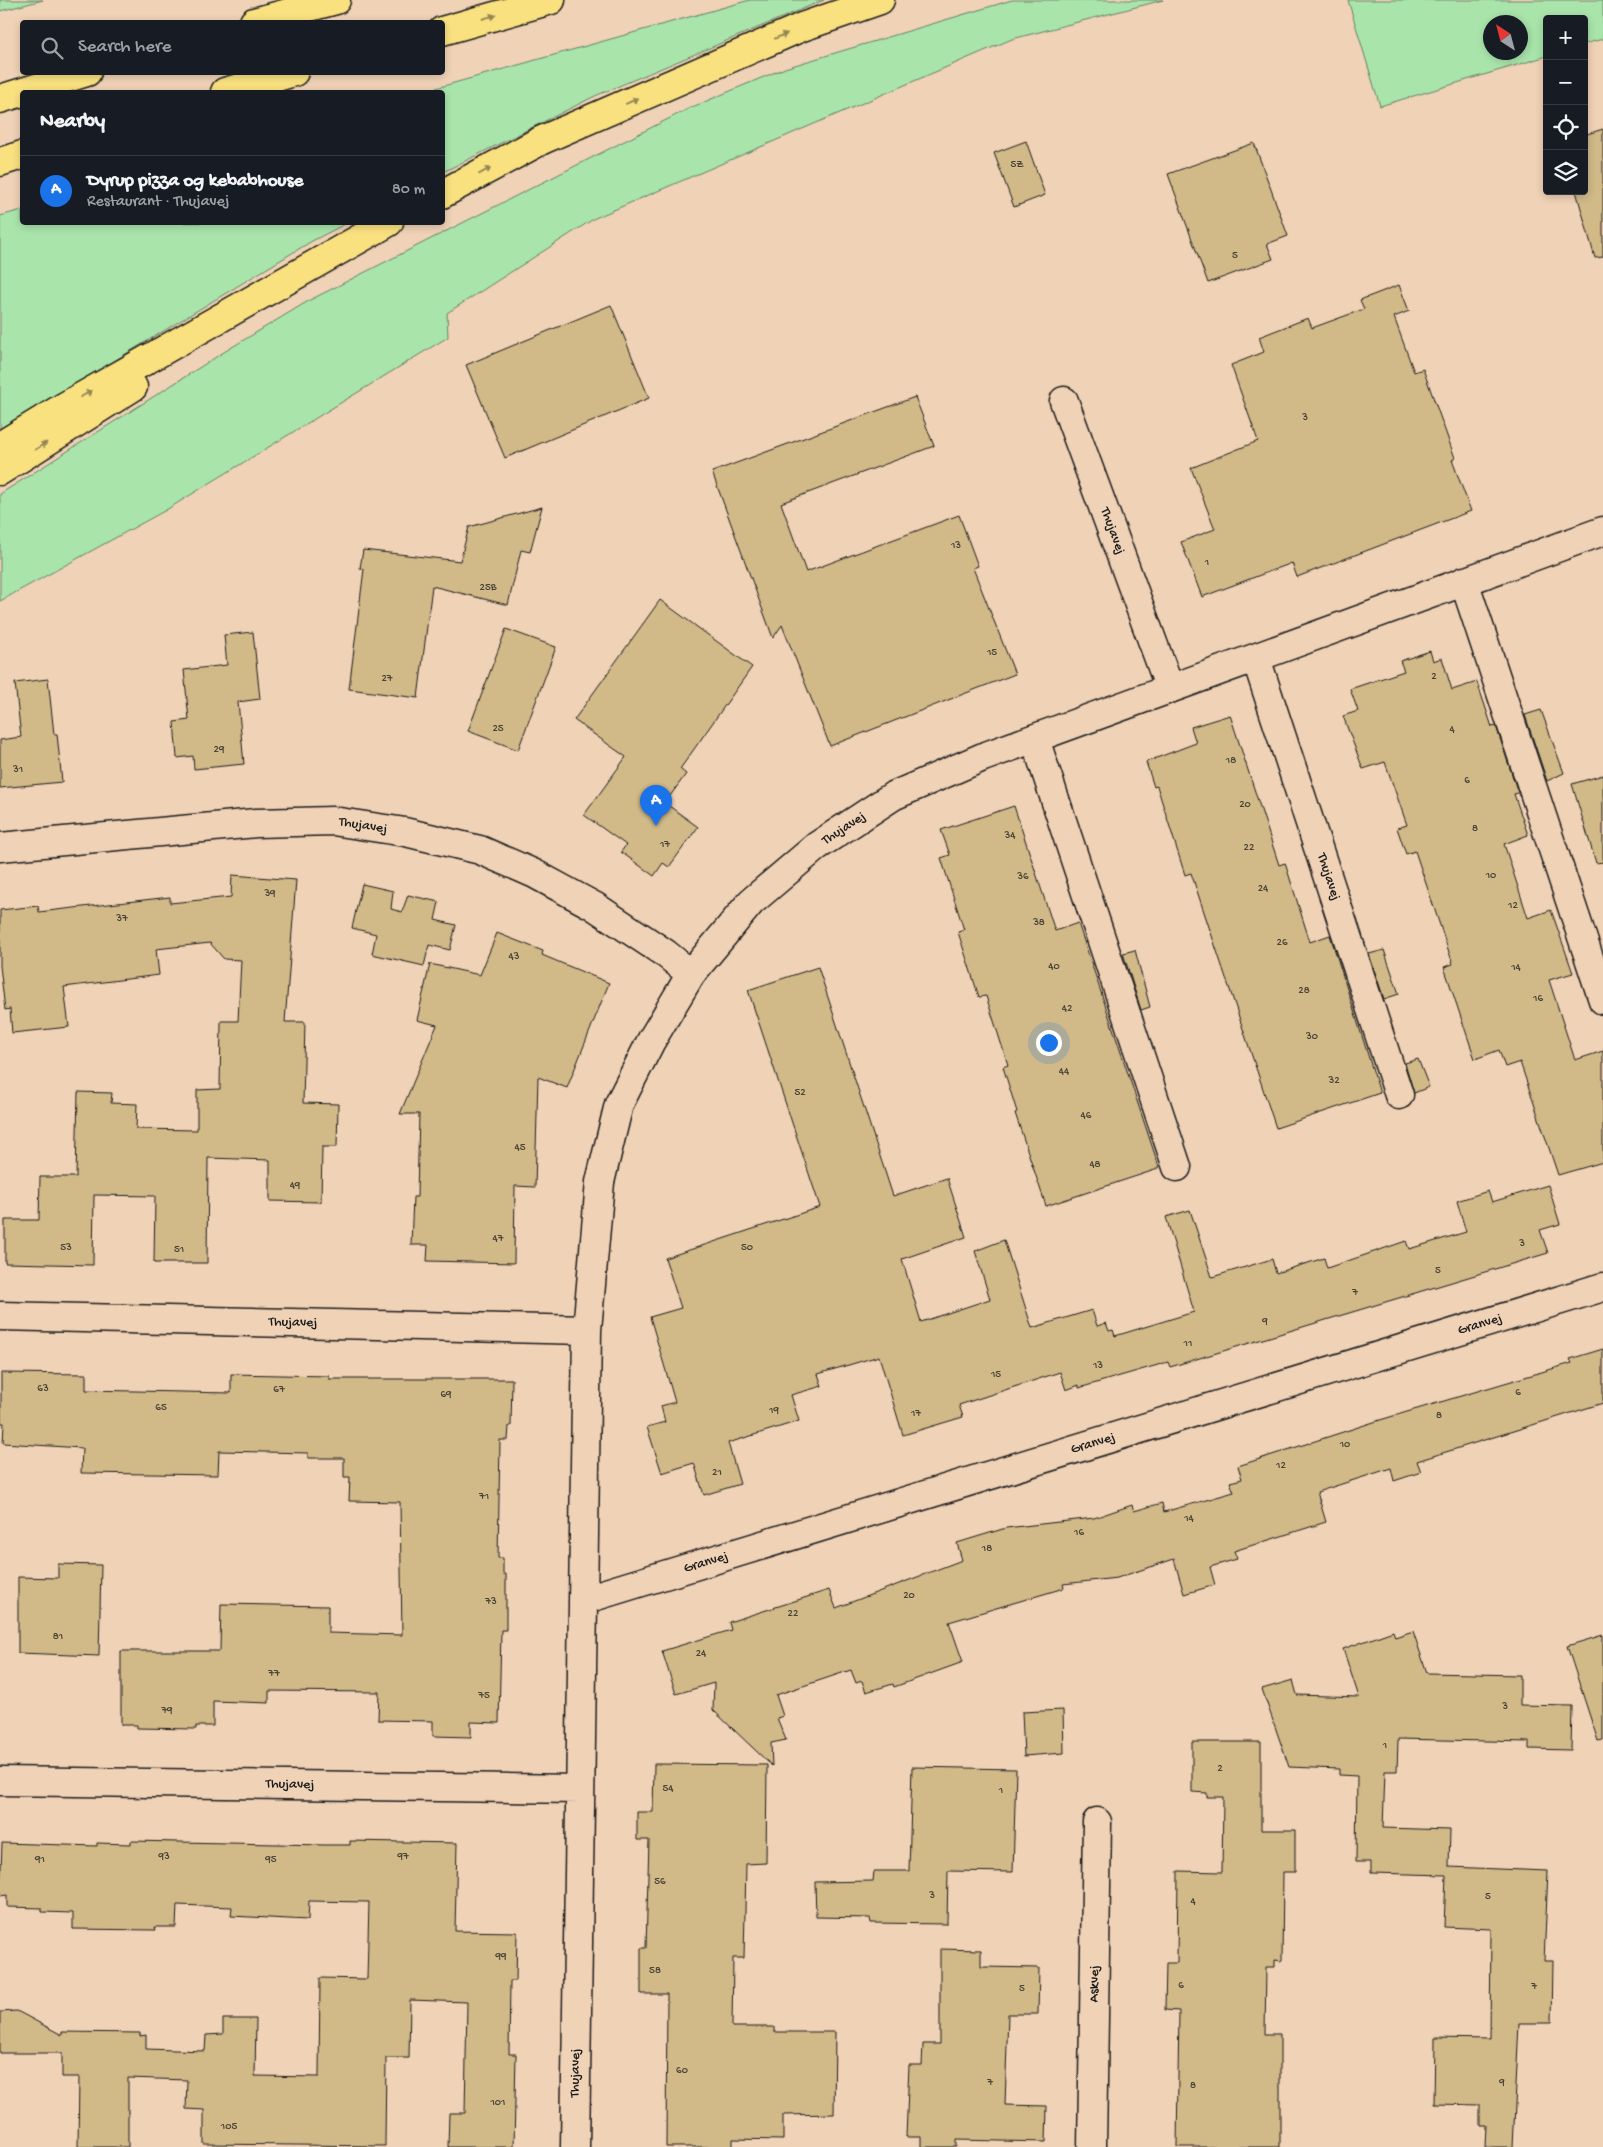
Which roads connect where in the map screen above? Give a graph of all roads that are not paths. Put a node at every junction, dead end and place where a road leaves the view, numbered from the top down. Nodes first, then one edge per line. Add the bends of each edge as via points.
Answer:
1 (336, 0) edge
2 (551, 0) edge
3 (880, 0) edge
4 (261, 20) edge
5 (445, 29) edge
6 (77, 75) edge
7 (284, 75) edge
8 (29, 90) edge
9 (232, 90) edge
10 (20, 93) edge
11 (0, 99) edge
12 (20, 156) edge
13 (0, 162) edge
14 (445, 192) edge
15 (381, 227) edge
16 (1064, 401) dead end
17 (0, 446) edge
18 (0, 471) edge
19 (1603, 531) edge
20 (1464, 582) junction
21 (1256, 658) junction
22 (1170, 689) junction
23 (1035, 738) junction
24 (0, 847) edge
25 (691, 974) junction
26 (1603, 1000) edge
27 (1399, 1095) dead end
28 (1177, 1167) dead end
29 (1603, 1287) edge
30 (0, 1316) edge
31 (587, 1330) junction
32 (583, 1600) junction
33 (0, 1781) edge
34 (580, 1789) junction
35 (1097, 1822) dead end
36 (575, 2147) edge
37 (1092, 2147) edge

1 - 4 highway
5 -> 2 highway
14 -> 3 highway via 560,132 802,27
6 - 8 highway
7 - 9 highway
10 - 11 highway
12 - 13 highway
17 -> 15 highway
18 -> 15 highway
16 - 22 street, Thujavej
19 - 20 street, Thujavej
20 - 21 street, Thujavej
20 - 26 street
21 - 22 street, Thujavej
21 - 27 street, Thujavej
22 - 23 street, Thujavej
23 - 25 street, Thujavej via 893,796 818,846 751,902
23 - 28 street
24 - 25 street, Thujavej via 256,823 333,821 405,832 480,850 536,874 594,906
25 - 31 street, Thujavej via 651,1041 619,1104 600,1182
29 - 32 street, Granvej
30 - 31 street, Thujavej
31 - 32 street, Thujavej
32 - 34 street, Thujavej
33 - 34 street, Thujavej
34 - 36 street, Thujavej
35 - 37 street, Askvej

